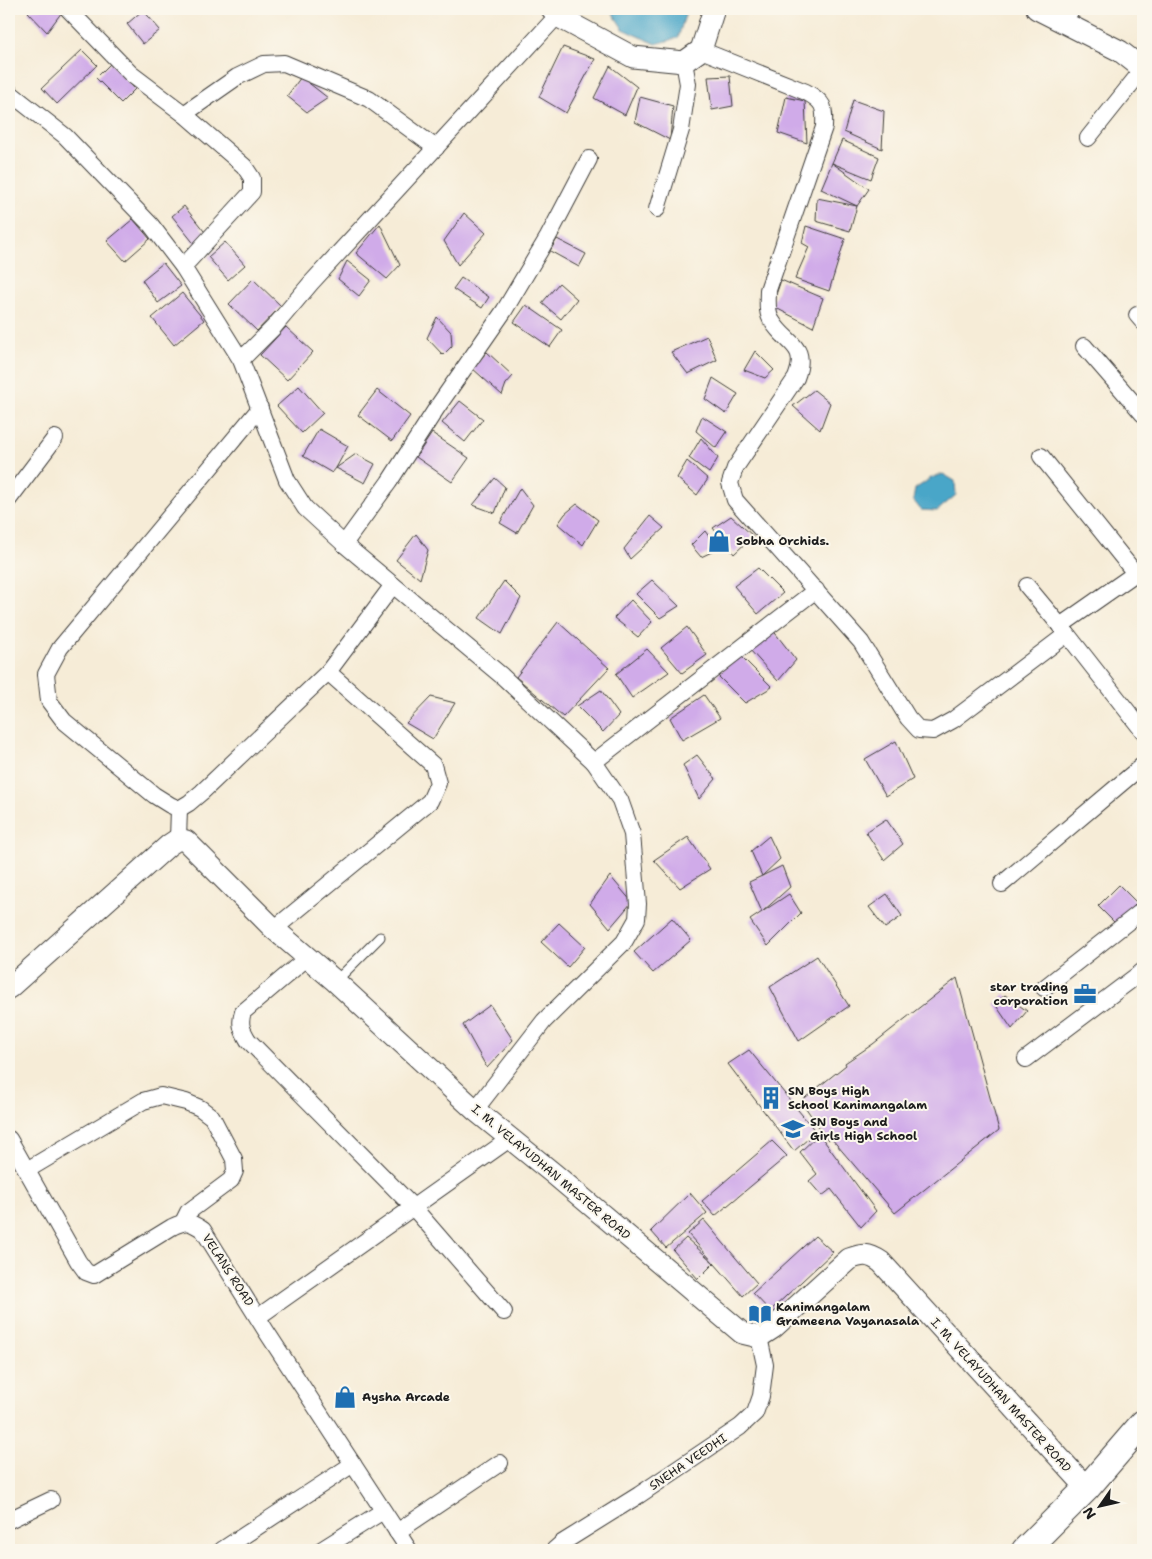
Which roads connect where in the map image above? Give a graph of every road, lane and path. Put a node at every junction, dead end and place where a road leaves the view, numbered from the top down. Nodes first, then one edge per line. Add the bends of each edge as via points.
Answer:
1 (68, 9) edge
2 (714, 9) edge
3 (1037, 9) edge
4 (554, 12) edge
5 (1066, 14) edge
6 (692, 56) junction
7 (1143, 69) edge
8 (9, 92) edge
9 (184, 114) junction
10 (1088, 138) dead end
11 (436, 148) junction
12 (589, 158) dead end
13 (657, 209) dead end
14 (183, 267) junction
15 (1084, 346) dead end
16 (241, 360) junction
17 (260, 408) junction
18 (1143, 414) edge
19 (55, 438) dead end
20 (1041, 456) dead end
21 (9, 499) edge
22 (344, 544) junction
23 (1139, 571) edge
24 (393, 585) junction
25 (1027, 586) dead end
26 (816, 590) junction
27 (1064, 630) junction
28 (328, 672) junction
29 (1143, 732) edge
30 (594, 762) junction
31 (1143, 765) edge
32 (179, 809) junction
33 (178, 839) junction
34 (1002, 884) dead end
35 (1143, 910) edge
36 (274, 929) junction
37 (380, 937) dead end
38 (308, 957) junction
39 (1143, 971) edge
40 (336, 981) junction
41 (9, 988) edge
42 (1044, 988) dead end
43 (1026, 1059) dead end
44 (476, 1110) junction
45 (510, 1138) junction
46 (9, 1139) edge
47 (28, 1170) junction
48 (412, 1207) junction
49 (183, 1222) junction
50 (504, 1312) dead end
51 (258, 1317) junction
52 (760, 1336) junction
53 (1143, 1423) edge
54 (500, 1463) dead end
55 (353, 1464) junction
56 (1087, 1488) junction
57 (50, 1500) dead end
58 (383, 1511) junction
59 (9, 1520) edge
60 (397, 1532) junction
61 (222, 1550) edge
62 (321, 1550) edge
63 (409, 1550) edge
64 (554, 1550) edge
65 (1025, 1550) edge

1 - 9 street via 131,74
2 - 6 street
3 - 5 street
4 - 6 street via 633,57
4 - 11 street
5 - 7 street
6 - 13 street via 681,130
6 - 26 street via 806,92 823,105 824,127 768,290 771,321 798,350 800,366 796,378 735,468 730,483 735,500
7 - 10 street
8 - 14 street via 65,136 151,225
9 - 11 street via 244,74 264,64 284,63 369,99
9 - 14 street via 244,166 252,178 252,192
11 - 16 street
12 - 22 street via 548,237 504,311
14 - 16 street
15 - 18 street
16 - 17 street
17 - 22 street via 287,480 305,508
17 - 32 street via 60,648 46,674 49,701 64,721 154,795
19 - 21 street
20 - 23 street
22 - 24 street
23 - 27 street
24 - 28 street
24 - 30 street via 502,676
25 - 27 street
26 - 27 street via 861,642 908,718 919,730 933,731 953,720
26 - 30 street
27 - 29 street
28 - 32 street via 196,798
28 - 36 street via 433,766 438,782 430,801
30 - 44 street via 620,800 632,834 638,904 636,920 624,942 544,1022
31 - 34 street
32 - 33 street
33 - 36 street, I. M. VELAYUDHAN MASTER ROAD via 186,841
33 - 41 street
35 - 42 street
36 - 38 street, I. M. VELAYUDHAN MASTER ROAD
37 - 40 lane
38 - 40 street, I. M. VELAYUDHAN MASTER ROAD
38 - 48 street via 242,1012 243,1032
39 - 43 street
40 - 44 street, I. M. VELAYUDHAN MASTER ROAD
44 - 45 street, I. M. VELAYUDHAN MASTER ROAD
45 - 48 street
45 - 52 street, I. M. VELAYUDHAN MASTER ROAD via 742,1333
46 - 47 street
47 - 49 street via 78,1261 86,1272 94,1275
47 - 49 street via 143,1101 161,1096 186,1102 212,1117 234,1159 235,1171 231,1180 188,1212
48 - 50 street
48 - 51 street
49 - 51 street, VELANS ROAD via 193,1223 203,1230
51 - 55 street, VELANS ROAD
52 - 56 street, I. M. VELAYUDHAN MASTER ROAD via 849,1259 871,1255 881,1262
52 - 64 street, SNEHA VEEDHI via 765,1365 755,1413 740,1427
53 - 56 main road
54 - 60 street
55 - 58 street, VELANS ROAD
55 - 61 street
56 - 65 main road
57 - 59 street
58 - 60 street, VELANS ROAD
58 - 62 street
60 - 63 street, VELANS ROAD

